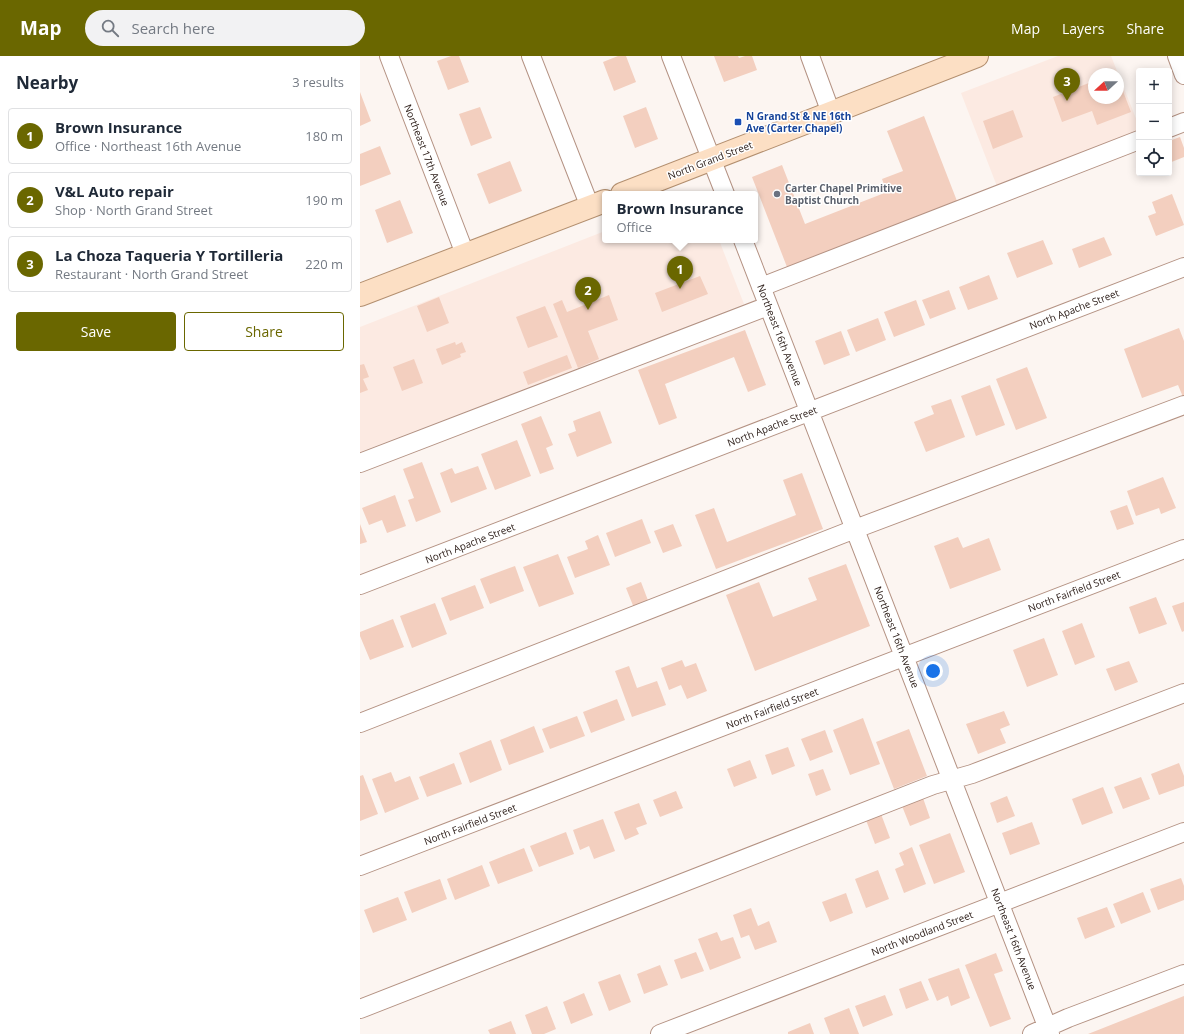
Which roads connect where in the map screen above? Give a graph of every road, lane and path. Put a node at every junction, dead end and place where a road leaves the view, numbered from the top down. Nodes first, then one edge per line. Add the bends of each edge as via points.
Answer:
1 (389, 56) edge
2 (531, 56) edge
3 (671, 56) edge
4 (810, 56) edge
5 (977, 56) edge
6 (1177, 56) edge
7 (954, 60) edge
8 (1184, 75) edge
9 (832, 113) junction
10 (1184, 122) edge
11 (1172, 127) edge
12 (1136, 141) edge
13 (711, 160) junction
14 (630, 191) edge
15 (724, 191) edge
16 (597, 204) edge
17 (744, 243) edge
18 (465, 254) junction
19 (1184, 267) edge
20 (761, 287) junction
21 (360, 295) edge
22 (768, 306) junction
23 (1184, 405) edge
24 (809, 411) junction
25 (360, 462) edge
26 (855, 529) junction
27 (1184, 549) edge
28 (360, 585) edge
29 (905, 657) junction
30 (1184, 693) edge
31 (360, 723) edge
32 (952, 780) junction
33 (1184, 832) edge
34 (360, 866) edge
35 (1000, 903) junction
36 (1184, 974) edge
37 (360, 1009) edge
38 (1043, 1032) edge
39 (660, 1034) edge

1 - 18 street, Northeast 17th Avenue
2 - 16 street
3 - 13 street
4 - 9 street
5 - 7 main road, North Grand Street
6 - 8 street
7 - 9 main road, North Grand Street
9 - 13 main road, North Grand Street
10 - 11 street
12 - 20 street
13 - 14 main road, North Grand Street
13 - 15 street
16 - 18 main road
17 - 20 street, Northeast 16th Avenue
18 - 21 main road
19 - 24 street, North Apache Street
20 - 22 street, Northeast 16th Avenue
22 - 24 street, Northeast 16th Avenue
22 - 25 street
23 - 26 street
24 - 26 street, Northeast 16th Avenue
24 - 28 street, North Apache Street
26 - 29 street, Northeast 16th Avenue
26 - 31 street
27 - 29 street, North Fairfield Street
29 - 32 street, Northeast 16th Avenue
29 - 34 street, North Fairfield Street
30 - 32 street
32 - 35 street, Northeast 16th Avenue
32 - 37 street via 932,785
33 - 35 street, North Woodland Street
35 - 38 street, Northeast 16th Avenue
35 - 39 street, North Woodland Street
36 - 38 street

